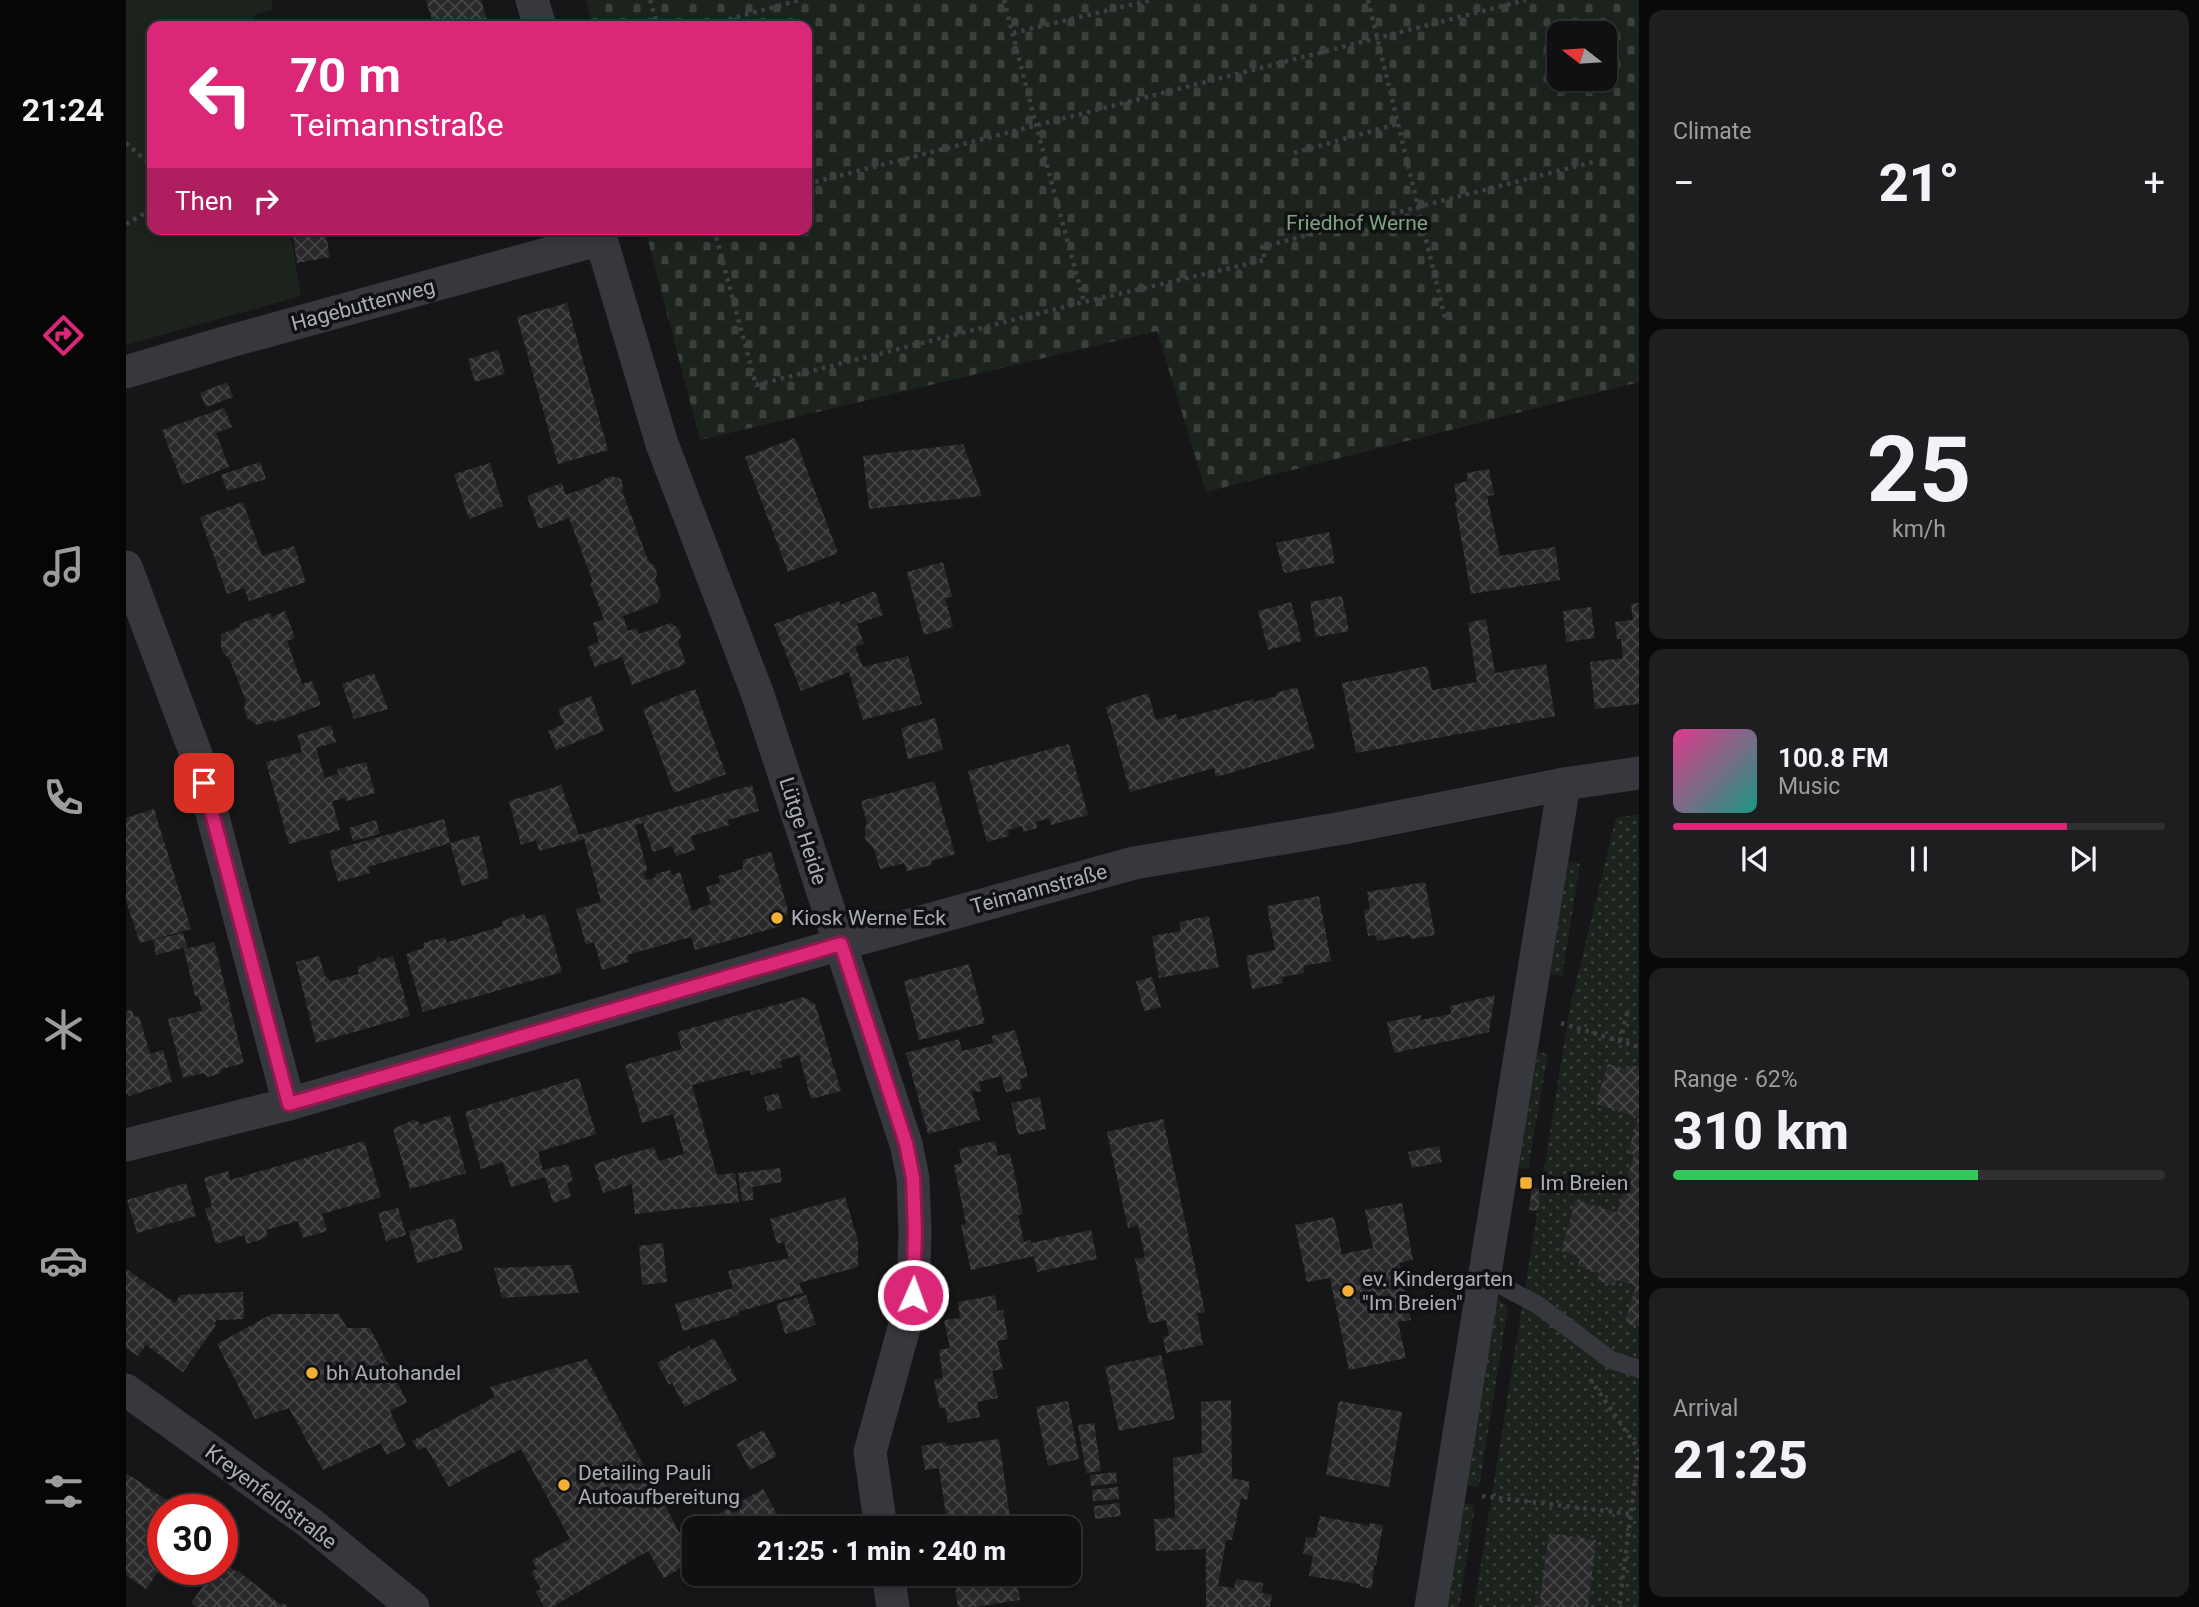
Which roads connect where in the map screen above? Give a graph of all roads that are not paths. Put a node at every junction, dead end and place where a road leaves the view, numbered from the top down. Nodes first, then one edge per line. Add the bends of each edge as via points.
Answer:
1 (532, 0) edge
2 (538, 21) edge
3 (597, 235) edge
4 (600, 235) edge
5 (126, 372) edge
6 (126, 566) edge
7 (1639, 773) edge
8 (1564, 785) junction
9 (841, 944) junction
10 (289, 1104) junction
11 (126, 1145) edge
12 (1485, 1277) junction
13 (1639, 1369) edge
14 (126, 1391) edge
15 (879, 1516) edge
16 (890, 1586) edge
17 (412, 1607) edge
18 (893, 1607) edge
19 (1431, 1607) edge

1 - 2 street
3 - 5 street, Hagebuttenweg
4 - 9 street, Lütge Heide via 662,443 758,695
6 - 10 street via 197,757
7 - 8 street, Teimannstraße
8 - 9 street, Teimannstraße via 1133,863
8 - 12 street
9 - 10 street, Teimannstraße
9 - 15 street, Lütge Heide via 906,1143 913,1178 913,1295 870,1452
10 - 11 street, Teimannstraße
12 - 13 lane via 1538,1305 1611,1360
12 - 19 street
14 - 17 street, Kreyenfeldstraße via 310,1523
16 - 18 street

